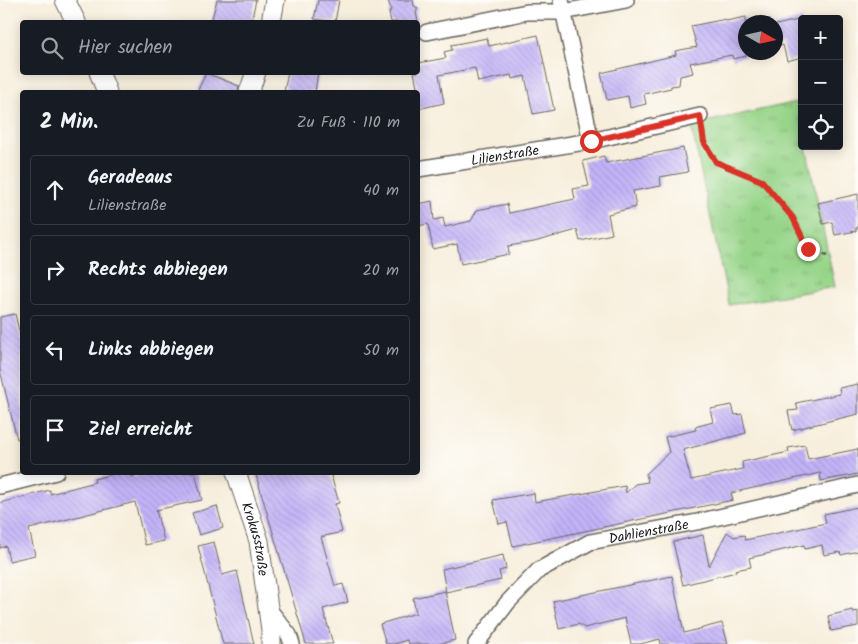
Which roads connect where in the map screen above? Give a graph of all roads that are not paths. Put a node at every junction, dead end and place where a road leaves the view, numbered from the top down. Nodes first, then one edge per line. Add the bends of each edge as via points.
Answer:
1 (65, 0) edge
2 (275, 0) edge
3 (626, 0) edge
4 (562, 6) edge
5 (75, 20) edge
6 (271, 20) edge
7 (428, 32) dead end
8 (100, 75) edge
9 (255, 75) edge
10 (106, 90) edge
11 (250, 90) edge
12 (700, 116) road end
13 (591, 141) junction
14 (420, 169) edge
15 (44, 475) edge
16 (237, 475) edge
17 (858, 485) edge
18 (0, 486) edge
19 (267, 606) junction
20 (271, 644) edge
21 (292, 644) edge
22 (476, 644) edge

1 - 5 street
2 - 6 street
3 - 4 street
4 - 7 street
4 - 13 street
8 - 10 street
9 - 11 street
12 - 13 street, Lilienstraße
13 - 14 street, Lilienstraße
15 - 18 street
16 - 19 street, Krokusstraße via 259,541
17 - 22 street, Dahlienstraße via 698,522 590,542 539,570 508,602
19 - 20 street, Krokusstraße
19 - 21 street

